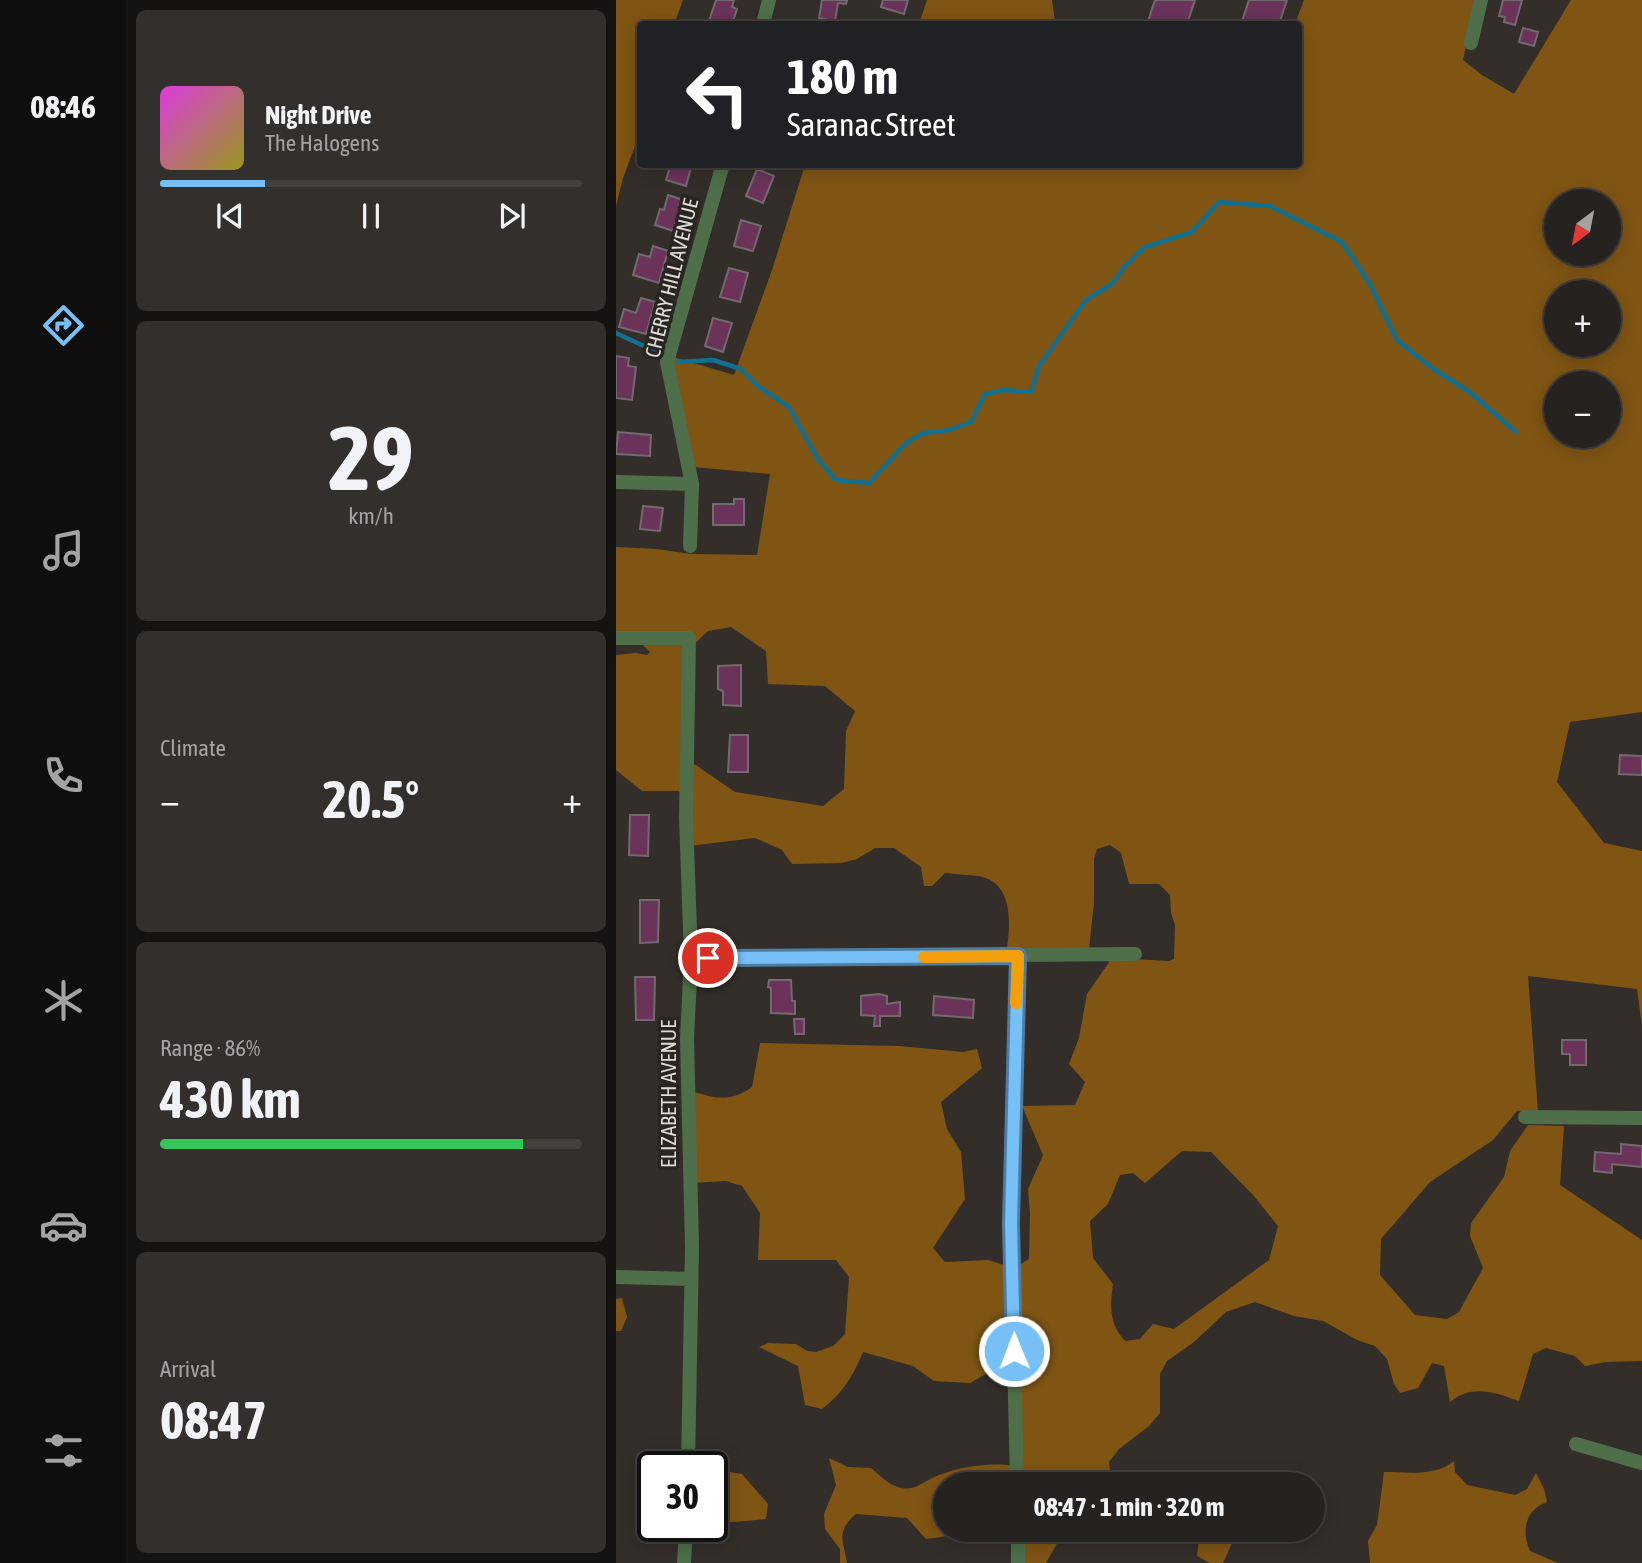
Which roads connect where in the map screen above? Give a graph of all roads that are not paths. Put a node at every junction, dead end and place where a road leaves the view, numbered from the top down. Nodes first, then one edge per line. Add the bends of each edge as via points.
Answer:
1 (769, 0) edge
2 (1481, 0) edge
3 (763, 21) edge
4 (1471, 43) dead end
5 (722, 168) edge
6 (616, 482) edge
7 (692, 484) junction
8 (690, 546) dead end
9 (616, 638) edge
10 (1135, 954) dead end
11 (1018, 956) junction
12 (691, 958) junction
13 (1525, 1117) dead end
14 (1642, 1118) edge
15 (616, 1278) edge
16 (691, 1279) junction
17 (1576, 1444) dead end
18 (688, 1451) edge
19 (1642, 1463) edge
20 (1017, 1472) edge
21 (685, 1542) edge
22 (1018, 1542) edge
23 (684, 1563) edge
24 (1018, 1563) edge

1 - 3 street
2 - 4 street
5 - 7 street, CHERRY HILL AVENUE via 667,362
6 - 7 street
7 - 8 street
9 - 12 street, ELIZABETH AVENUE via 689,638 686,818
10 - 11 street
11 - 12 street
11 - 20 street via 1011,1223
12 - 16 street, ELIZABETH AVENUE via 687,1038
13 - 14 street
15 - 16 street
16 - 18 street, ELIZABETH AVENUE
17 - 19 street
21 - 23 street
22 - 24 street

